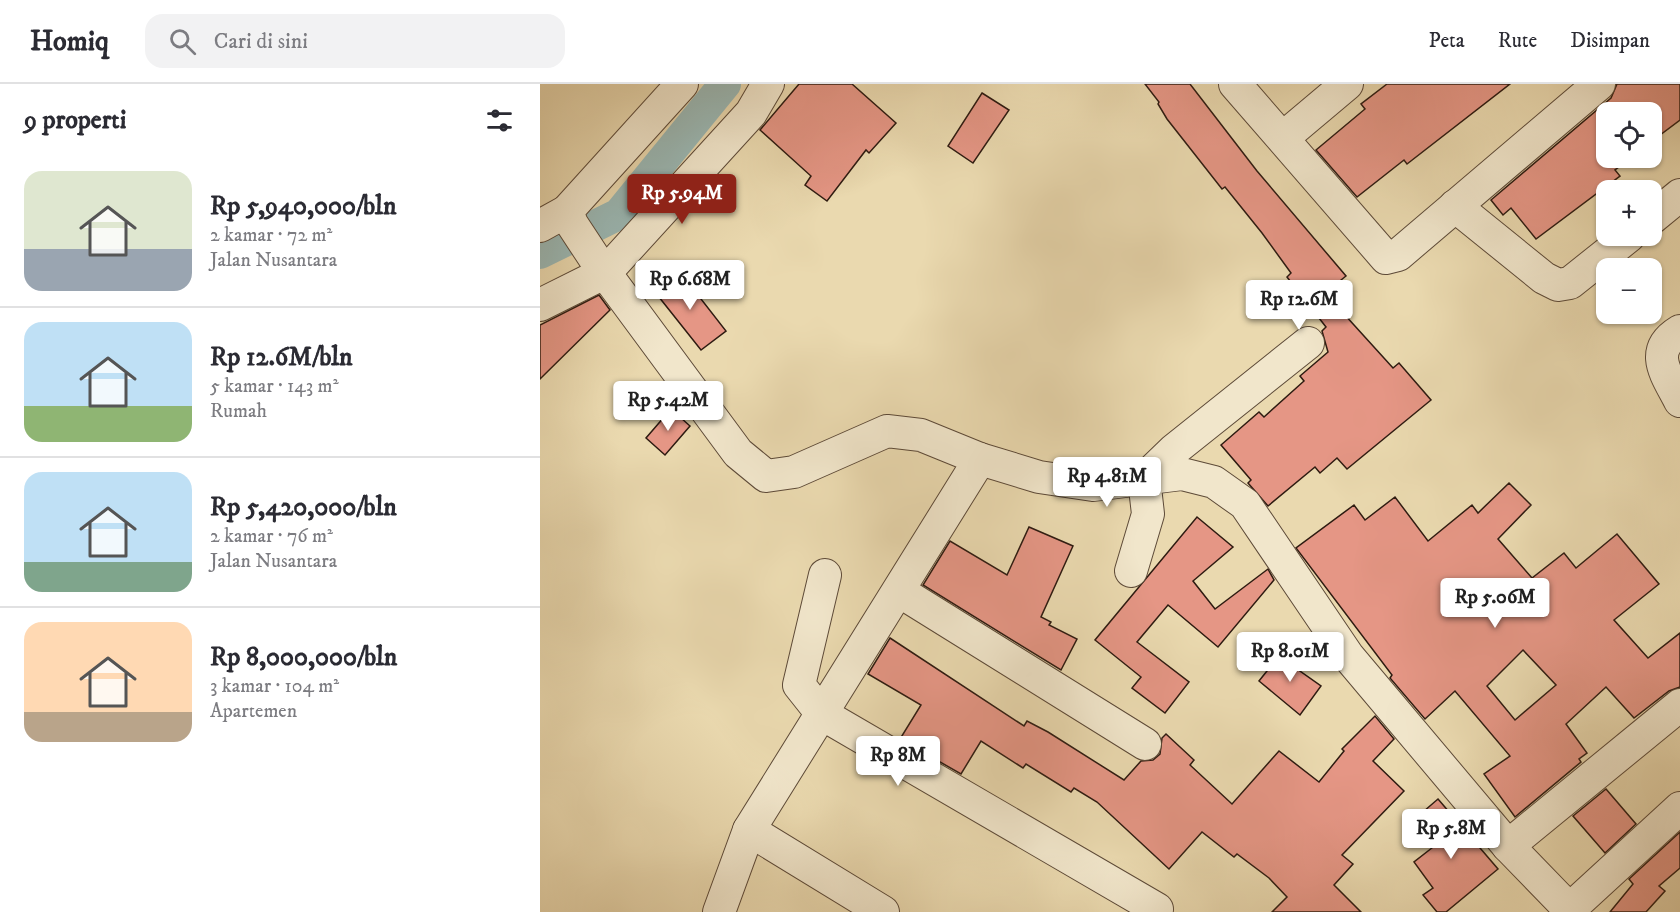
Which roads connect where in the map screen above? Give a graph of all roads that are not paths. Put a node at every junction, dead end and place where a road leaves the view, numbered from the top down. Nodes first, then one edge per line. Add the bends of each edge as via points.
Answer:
1 (682, 84) edge
2 (768, 84) edge
3 (1235, 84) edge
4 (1347, 84) edge
5 (1599, 84) edge
6 (1284, 137) junction
7 (1680, 195) edge
8 (1455, 206) junction
9 (1662, 210) edge
10 (570, 217) junction
11 (540, 226) edge
12 (1616, 246) edge
13 (602, 267) junction
14 (540, 305) edge
15 (1680, 331) edge
16 (1308, 343) dead end
17 (1680, 401) edge
18 (980, 459) junction
19 (1144, 479) junction
20 (1131, 571) dead end
21 (825, 575) dead end
22 (899, 591) junction
23 (1680, 705) edge
24 (822, 714) junction
25 (1145, 744) dead end
26 (1680, 808) edge
27 (749, 830) junction
28 (1508, 846) junction
29 (1157, 909) dead end
30 (1571, 911) edge
31 (719, 912) edge
32 (884, 912) edge

1 - 10 street
2 - 13 street via 751,113
3 - 6 street
4 - 6 street
5 - 8 street
6 - 8 street via 1386,258 1398,255
7 - 9 street
8 - 12 street via 1558,285 1570,283
10 - 11 street
10 - 13 street
13 - 14 street
13 - 18 street via 738,453 766,476 794,472 887,431 921,435
15 - 17 street via 1668,339 1662,365
16 - 19 street via 1174,450
18 - 19 street via 1039,477 1093,485
18 - 22 street
19 - 20 street via 1148,514
19 - 28 street via 1182,474 1214,482 1245,504 1348,656
21 - 24 street via 799,685
22 - 24 street
22 - 25 street
23 - 28 street
24 - 27 street
24 - 29 street
26 - 30 street
27 - 31 street
27 - 32 street
28 - 30 street

